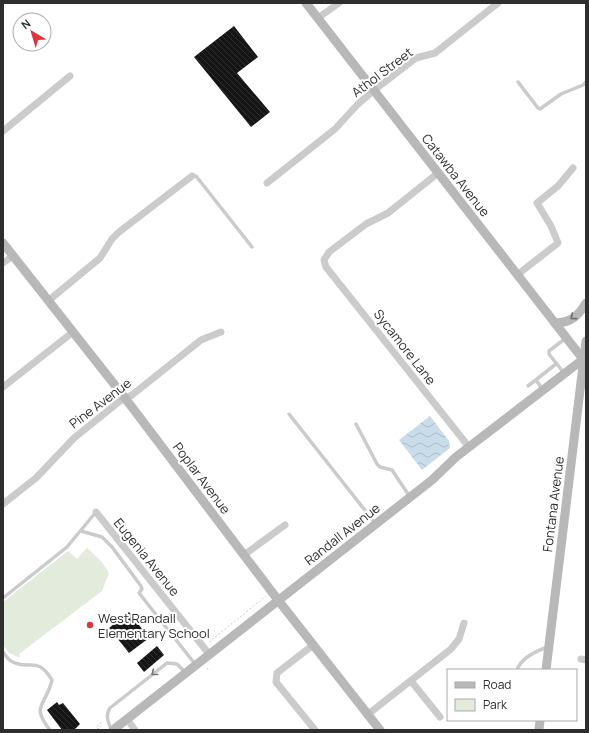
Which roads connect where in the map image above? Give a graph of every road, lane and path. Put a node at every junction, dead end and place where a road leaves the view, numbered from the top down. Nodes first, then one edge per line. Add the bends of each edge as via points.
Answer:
1 (306, 3) edge
2 (338, 3) edge
3 (498, 3) edge
4 (318, 18) junction
5 (70, 76) dead end
6 (518, 82) dead end
7 (586, 82) edge
8 (373, 91) junction
9 (3, 131) edge
10 (573, 168) dead end
11 (438, 174) junction
12 (192, 176) joint
13 (267, 183) dead end
14 (3, 243) edge
15 (252, 247) dead end
16 (13, 256) junction
17 (3, 263) edge
18 (518, 275) junction
19 (48, 301) junction
20 (586, 302) edge
21 (555, 323) junction
22 (73, 332) junction
23 (221, 332) dead end
24 (567, 338) junction
25 (586, 341) edge
26 (585, 360) edge
27 (556, 364) junction
28 (564, 374) junction
29 (536, 380) junction
30 (528, 386) dead end
31 (3, 387) edge
32 (543, 390) junction
33 (125, 398) junction
34 (289, 414) dead end
35 (356, 424) dead end
36 (469, 447) junction
37 (410, 497) junction
38 (3, 504) edge
39 (96, 512) joint
40 (376, 524) junction
41 (285, 525) dead end
42 (81, 531) junction
43 (244, 555) junction
44 (266, 596) dead end
45 (3, 598) edge
46 (278, 600) junction
47 (464, 623) dead end
48 (208, 642) dead end
49 (313, 645) junction
50 (549, 647) junction
51 (3, 652) edge
52 (210, 654) junction
53 (196, 665) junction
54 (518, 669) edge
55 (546, 669) edge
56 (186, 673) junction
57 (411, 681) junction
58 (368, 715) junction
59 (440, 717) dead end
60 (127, 719) junction
61 (102, 725) dead end
62 (50, 730) edge
63 (97, 730) edge
64 (112, 730) edge
65 (135, 730) edge
66 (315, 730) edge
67 (380, 730) edge

1 - 4 street, Catawba Avenue
2 - 4 street
3 - 8 street, Athol Street via 435,53 416,58
4 - 8 street, Catawba Avenue
5 - 9 street
6 - 7 lane via 540,109 560,94
8 - 11 street, Catawba Avenue
8 - 13 street, Athol Street via 335,129
10 - 18 street via 558,186 537,203 558,243
11 - 18 street, Catawba Avenue
11 - 36 street, Sycamore Lane via 388,213 366,224 329,252 324,260 326,268
12 - 15 lane via 196,176
12 - 19 street via 119,232 100,258
14 - 16 street, Poplar Avenue
16 - 17 street
16 - 19 street, Poplar Avenue
18 - 21 street, Catawba Avenue
19 - 22 street, Poplar Avenue
20 -> 21 street via 575,318 564,323
21 - 24 street, Catawba Avenue
22 - 31 street
22 - 33 street, Poplar Avenue
23 - 33 street, Pine Avenue via 201,340
24 - 26 street, Catawba Avenue
24 - 27 lane via 549,354
25 - 26 street, Fontana Avenue
26 - 28 street, Randall Avenue
26 - 50 street, Fontana Avenue
27 - 28 lane
27 - 29 lane
28 - 32 street, Randall Avenue
29 - 30 lane
29 - 32 lane
32 - 36 street, Randall Avenue
33 - 38 street, Pine Avenue via 74,438 36,478
33 - 43 street, Poplar Avenue
34 - 40 lane
35 - 37 lane via 377,464 392,470
36 - 37 street, Randall Avenue
37 - 40 street, Randall Avenue
39 - 42 lane
39 - 52 street, Eugenia Avenue
40 - 46 street, Randall Avenue
41 - 43 street
42 - 45 lane via 67,547
42 - 53 lane via 102,537 112,547 141,586 140,593
43 - 46 street, Poplar Avenue
44 - 48 path
46 - 49 street, Poplar Avenue
46 - 52 street, Randall Avenue
47 - 57 street via 456,644
49 - 58 street, Poplar Avenue
49 - 66 street via 278,673 276,682
50 - 54 lane via 536,651
50 - 55 street, Fontana Avenue
51 - 62 lane via 10,661 46,669 52,680 50,691 39,713
52 - 53 street, Randall Avenue
53 - 56 street, Randall Avenue
56 - 60 street, Randall Avenue
56 -> 64 lane via 177,664 167,663 110,708 107,719
57 - 58 street
57 - 59 street
58 - 67 street, Poplar Avenue
60 - 64 street, Randall Avenue
60 - 65 street
61 - 63 path

